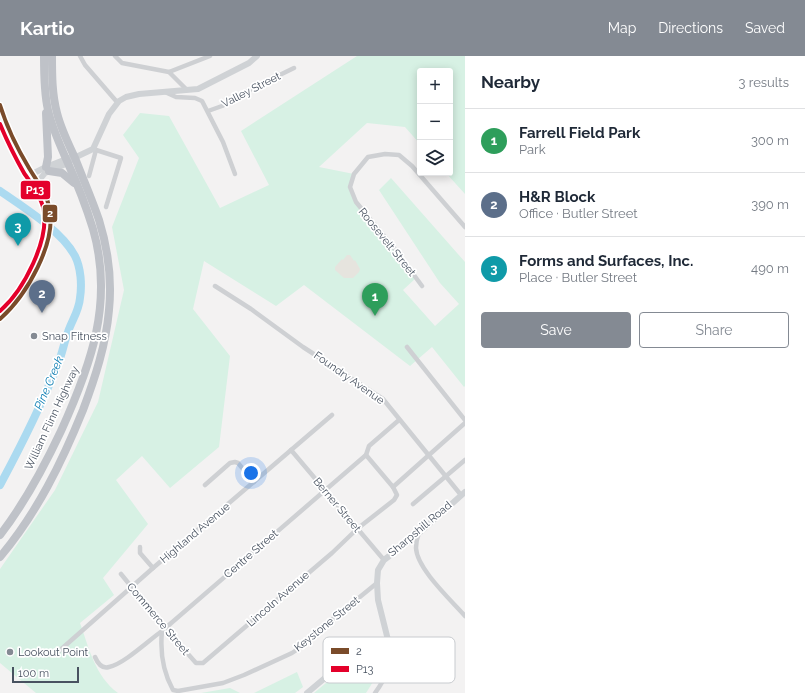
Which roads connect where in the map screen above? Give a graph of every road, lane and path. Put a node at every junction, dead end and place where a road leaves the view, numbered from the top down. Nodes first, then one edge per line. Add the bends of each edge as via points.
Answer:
1 (44, 56) edge
2 (52, 56) edge
3 (80, 56) edge
4 (115, 56) edge
5 (210, 56) edge
6 (257, 56) edge
7 (194, 59) edge
8 (294, 68) dead end
9 (169, 72) junction
10 (187, 90) junction
11 (165, 92) junction
12 (46, 102) junction
13 (117, 102) junction
14 (0, 105) edge
15 (208, 111) junction
16 (94, 149) junction
17 (69, 160) junction
18 (47, 169) junction
19 (32, 174) junction
20 (235, 174) dead end
21 (89, 176) dead end
22 (38, 186) junction
23 (79, 190) junction
24 (106, 207) dead end
25 (465, 227) edge
26 (215, 286) dead end
27 (422, 286) dead end
28 (0, 319) edge
29 (407, 347) dead end
30 (332, 415) dead end
31 (399, 420) junction
32 (465, 420) edge
33 (465, 423) edge
34 (291, 450) junction
35 (366, 455) junction
36 (428, 456) junction
37 (465, 460) edge
38 (445, 476) junction
39 (254, 482) junction
40 (205, 485) dead end
41 (393, 487) junction
42 (325, 490) junction
43 (463, 494) edge
44 (413, 504) dead end
45 (357, 529) junction
46 (419, 533) junction
47 (0, 535) edge
48 (140, 547) dead end
49 (1, 556) edge
50 (384, 560) junction
51 (153, 568) junction
52 (121, 574) dead end
53 (377, 583) junction
54 (132, 588) junction
55 (465, 616) edge
56 (163, 629) junction
57 (387, 637) edge
58 (58, 652) dead end
59 (96, 657) dead end
60 (196, 663) joint
61 (323, 680) edge
62 (382, 683) edge
63 (307, 693) edge
64 (375, 693) edge

1 - 12 highway
2 - 17 highway via 56,108
3 - 13 street
4 - 9 street via 122,63
5 - 7 street
6 - 10 street via 198,90
7 - 9 street
8 - 15 street, Valley Street
9 - 10 street
10 - 11 street
11 - 13 street via 136,94
11 - 15 street via 176,98 195,98 202,101
12 - 17 highway via 52,125
12 - 18 highway
13 - 16 street
14 - 19 street via 11,135
15 - 20 street
16 - 17 street
16 - 21 street
16 - 24 street via 121,158
17 - 18 street
17 - 23 highway, William Flinn Highway
17 - 49 highway, William Flinn Highway via 95,208 107,253 110,292 106,334 90,391 59,464 31,515
18 - 19 street
18 - 22 street
18 - 23 highway via 66,175
19 - 22 street
22 - 28 street via 49,205 50,219 45,250 17,302
23 - 47 highway, William Flinn Highway via 94,236 100,271 100,310 95,344 75,399 48,457
25 - 27 street, Roosevelt Street via 412,166 399,155 368,157 354,174 350,187 356,202
26 - 31 street, Foundry Avenue via 383,399
29 - 32 street
30 - 34 street, Highland Avenue
31 - 35 street, Centre Street via 369,446
31 - 36 street, Foundry Avenue
33 - 36 street
34 - 39 street, Highland Avenue
34 - 42 street, Berner Street
35 - 41 street
35 - 42 street, Centre Street
36 - 38 street, Foundry Avenue
36 - 41 street
37 - 38 street
38 - 43 street, Foundry Avenue
38 - 44 street
39 - 40 street via 235,462 230,463
39 - 51 street, Highland Avenue
41 - 45 street, Lincoln Avenue via 397,495 394,500
42 - 45 street, Berner Street
42 - 56 street, Centre Street
43 - 46 street, Sharpshill Road
45 - 50 street, Berner Street
45 - 60 street, Lincoln Avenue via 204,663
46 - 50 street, Sharpshill Road
46 - 55 street via 416,549 425,570
48 - 51 street via 140,553
50 - 53 street, Sharpshill Road via 378,570
51 - 54 street, Highland Avenue
52 - 54 street, Commerce Street
53 - 56 street, Keystone Street via 292,653 223,683 174,690 162,658
53 - 57 street, Sharpshill Road
54 - 56 street, Commerce Street
54 - 58 street, Highland Avenue
56 - 59 street, Centre Street via 114,665 100,666
56 - 60 street, Commerce Street
61 - 63 street
62 - 64 street

